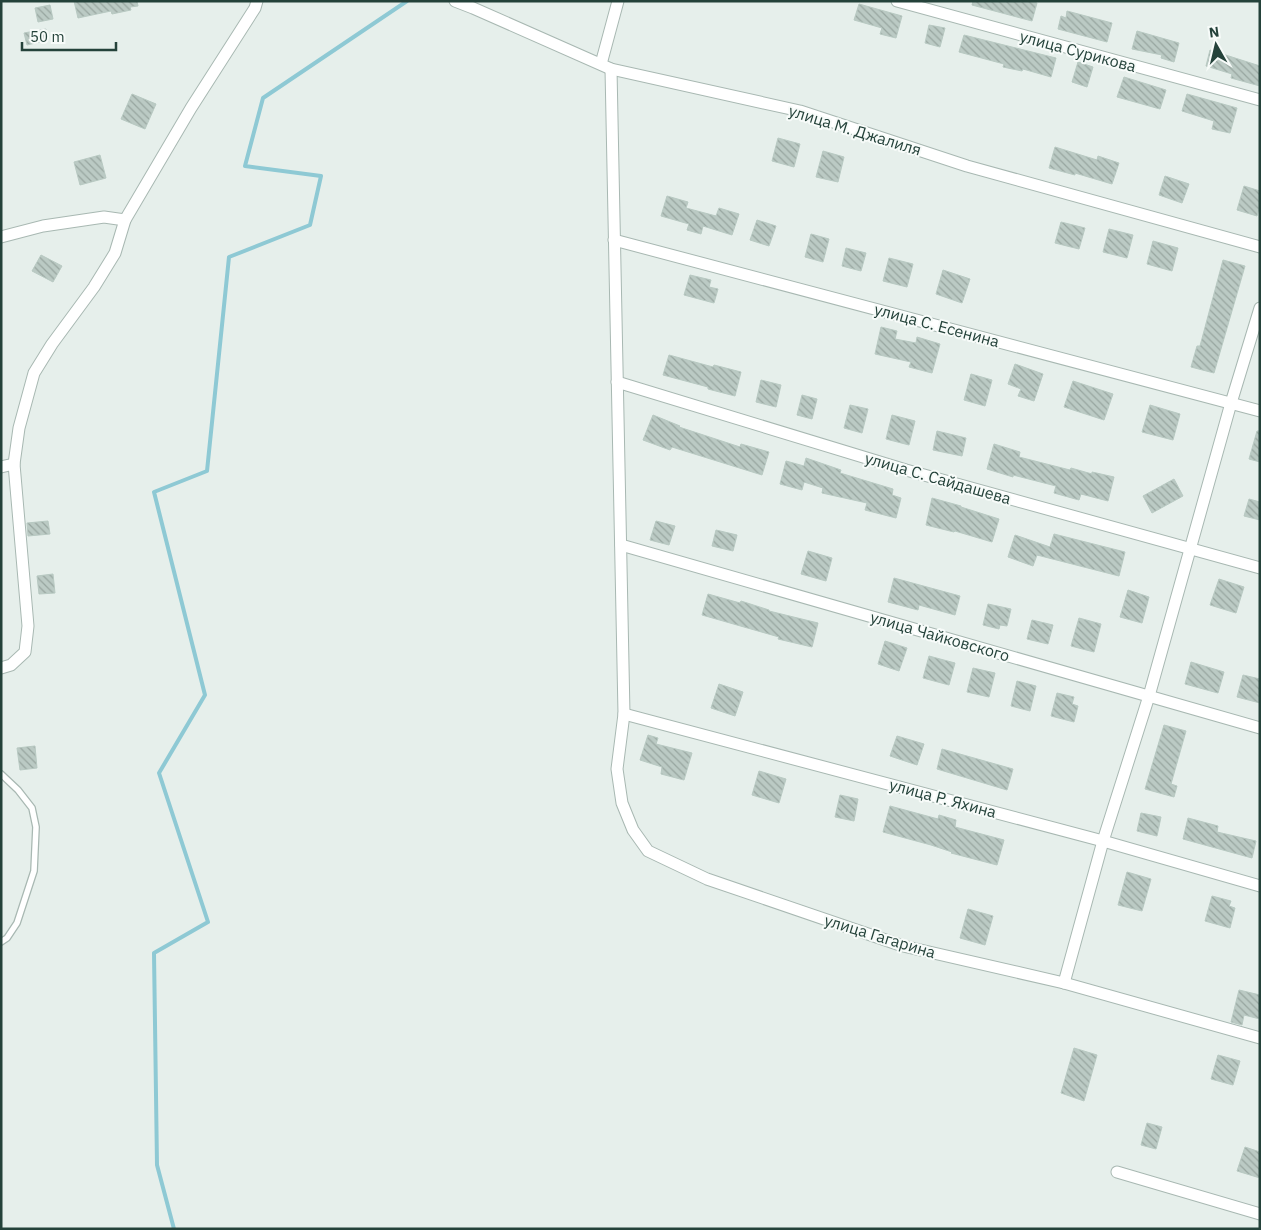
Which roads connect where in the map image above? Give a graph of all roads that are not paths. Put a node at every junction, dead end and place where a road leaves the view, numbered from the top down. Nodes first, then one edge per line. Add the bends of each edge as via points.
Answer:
1 (257, 1) edge
2 (454, 1) edge
3 (618, 1) edge
4 (897, 1) edge
5 (926, 6) edge
6 (606, 66) junction
7 (1260, 100) edge
8 (125, 220) junction
9 (1, 237) edge
10 (614, 240) junction
11 (1260, 247) edge
12 (1260, 308) edge
13 (617, 382) junction
14 (1231, 403) junction
15 (1260, 411) edge
16 (14, 464) junction
17 (1, 467) edge
18 (621, 544) junction
19 (1191, 549) junction
20 (1260, 568) edge
21 (1, 668) edge
22 (1149, 696) junction
23 (624, 714) junction
24 (1260, 728) edge
25 (1, 774) edge
26 (1103, 841) junction
27 (1260, 886) edge
28 (1, 942) edge
29 (1064, 983) junction
30 (1260, 1038) edge
31 (1117, 1172) dead end
32 (1260, 1214) edge

1 - 8 street
2 - 6 street, улица М. Джалиля
3 - 6 street, улица Гагарина
4 - 5 street, улица Сурикова
5 - 7 street, улица Сурикова
6 - 10 street, улица Гагарина
6 - 11 street, улица М. Джалиля via 800,111 967,166
8 - 9 street via 104,217 43,226
8 - 16 street via 115,253 34,374 19,428
10 - 13 street, улица Гагарина
10 - 14 street, улица С. Есенина
12 - 14 street
13 - 18 street, улица Гагарина
13 - 19 street, улица С. Сайдашева via 906,470
14 - 15 street, улица С. Есенина
14 - 19 street
16 - 17 street
16 - 21 street via 28,626 25,652
18 - 22 street, улица Чайковского
18 - 23 street, улица Гагарина
19 - 20 street, улица С. Сайдашева
19 - 22 street
22 - 24 street, улица Чайковского
22 - 26 street
23 - 26 street, улица Р. Яхина
23 - 29 street, улица Гагарина via 617,769 622,802 633,830 648,851 707,879 903,946
25 - 28 lane via 32,808 36,827 34,871 17,923
26 - 27 street, улица Р. Яхина
26 - 29 street
29 - 30 street, улица Гагарина
31 - 32 street

